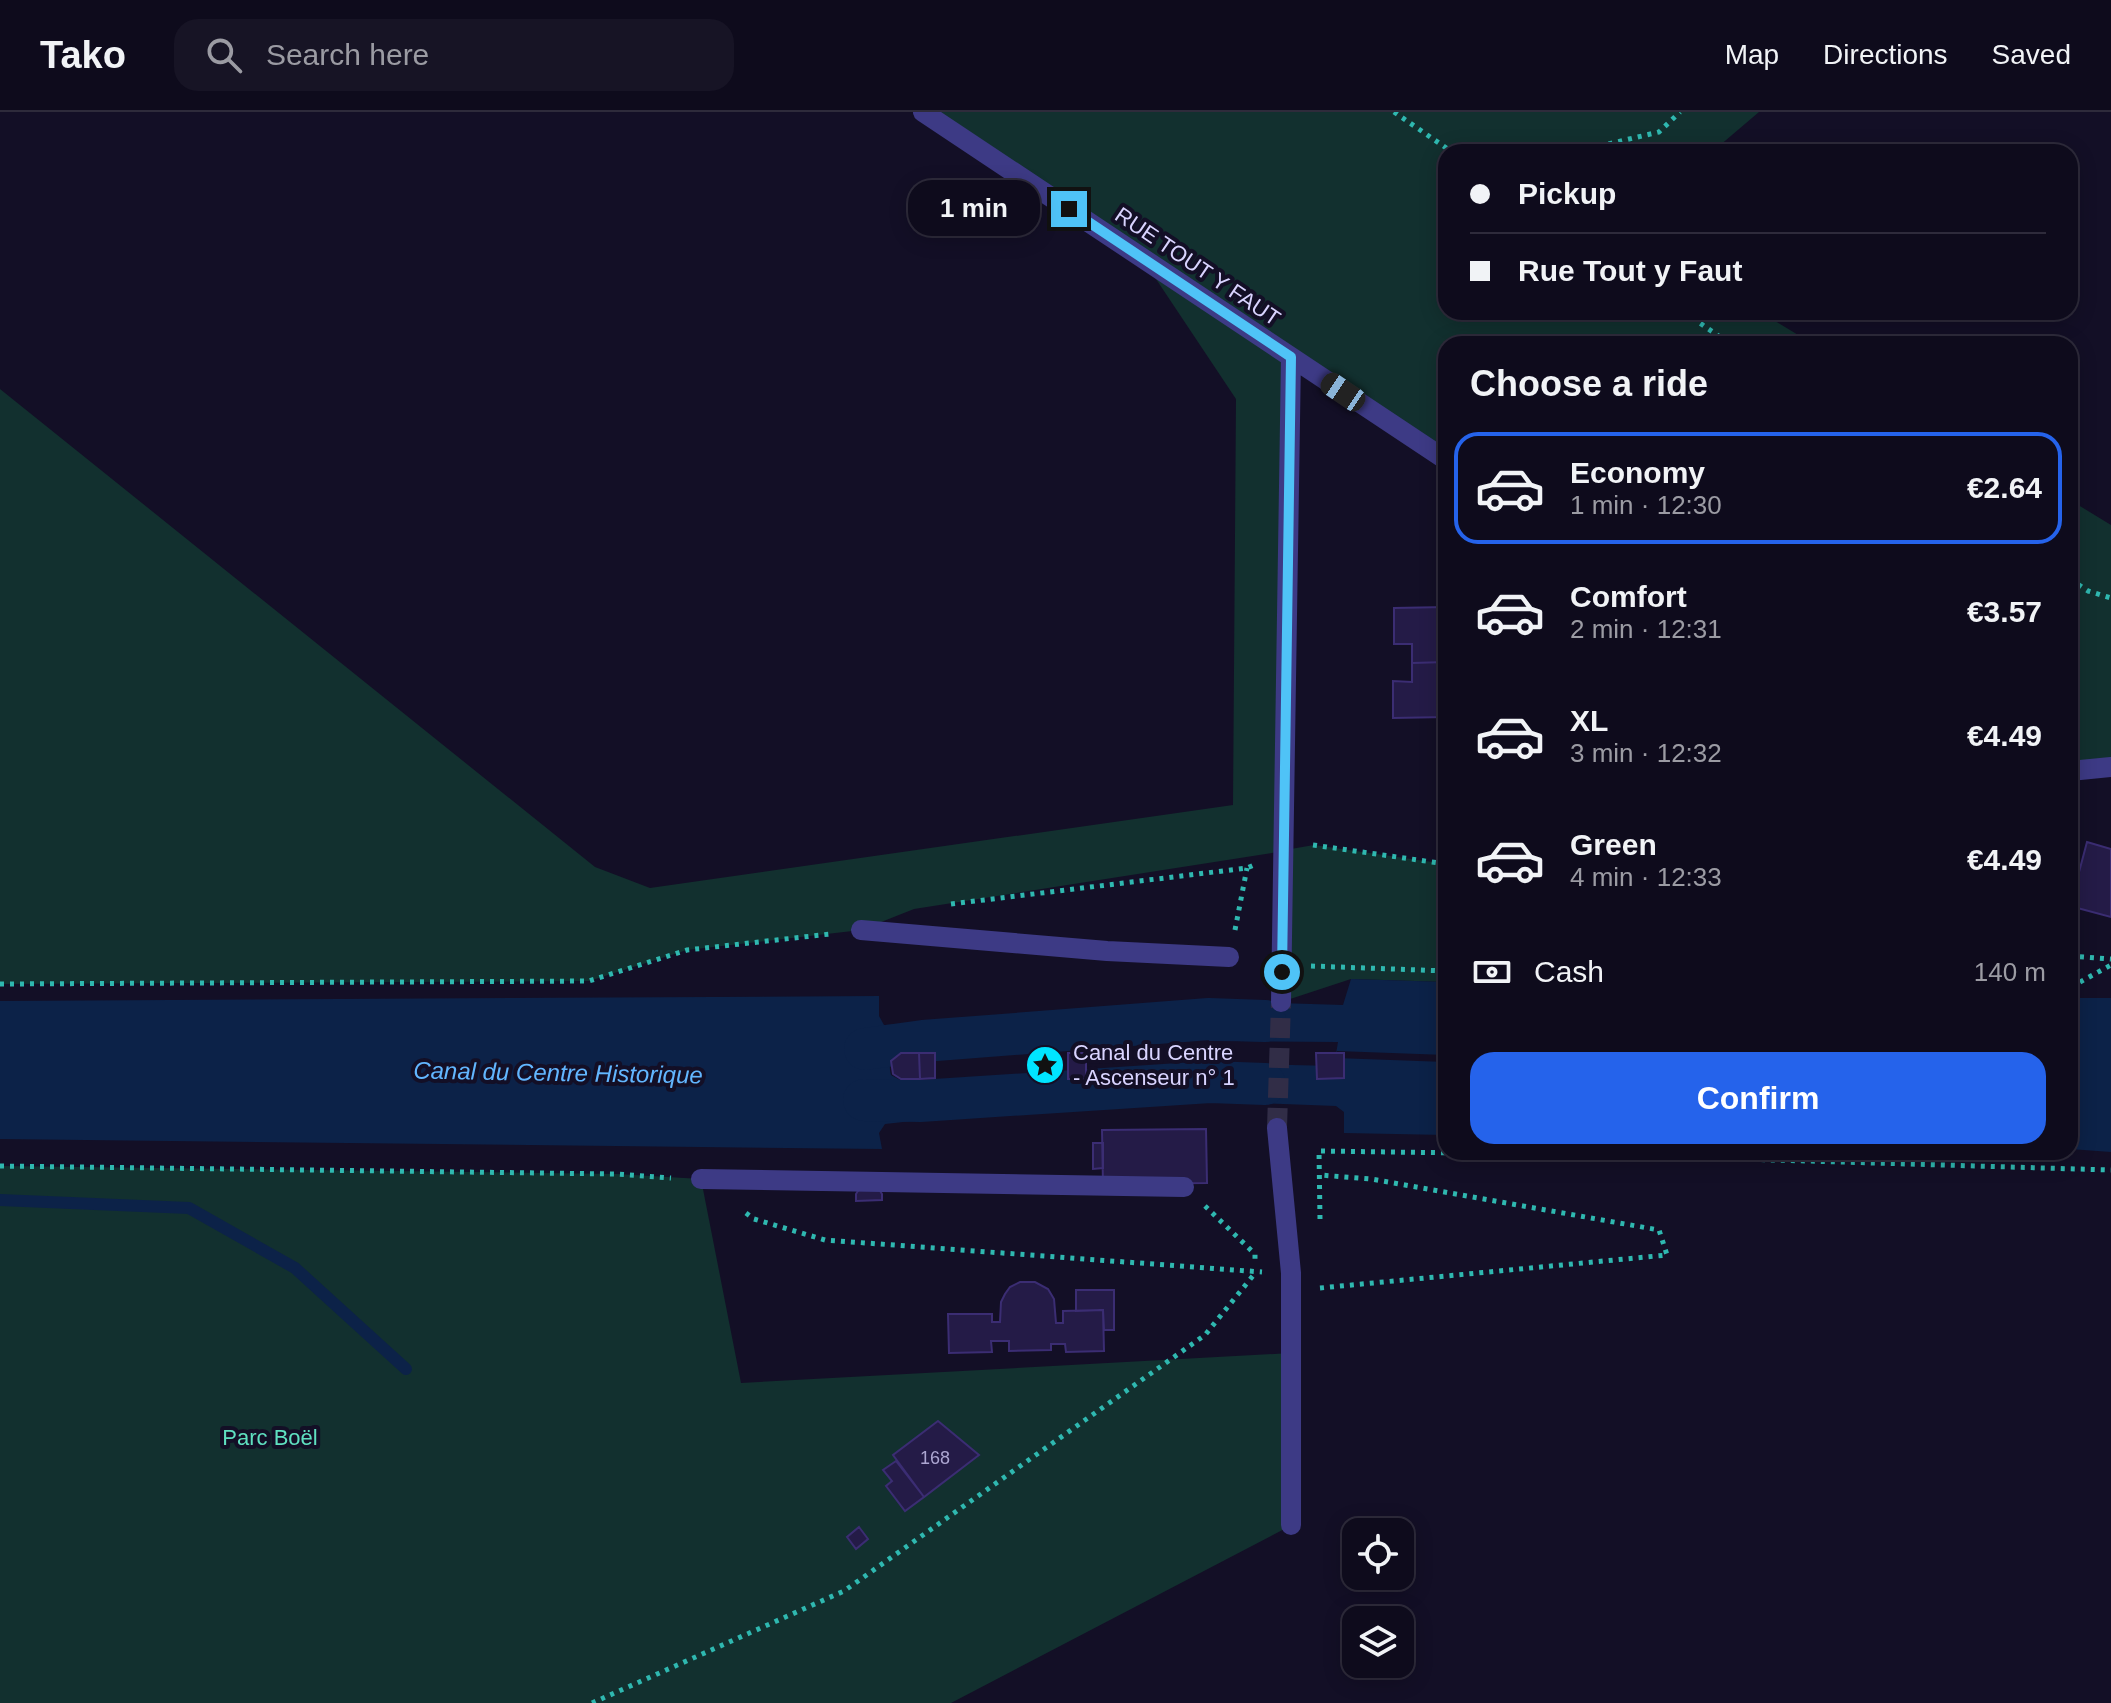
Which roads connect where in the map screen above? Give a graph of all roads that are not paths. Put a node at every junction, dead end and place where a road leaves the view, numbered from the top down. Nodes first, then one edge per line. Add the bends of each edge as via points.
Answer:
1 (923, 112) edge
2 (1291, 357) junction
3 (1438, 455) edge
4 (2111, 767) edge
5 (2078, 770) edge
6 (861, 930) road end
7 (1229, 957) road end
8 (1281, 1002) tunnel mouth
9 (1277, 1128) tunnel mouth
10 (701, 1179) road end
11 (1184, 1187) road end
12 (1291, 1525) dead end

1 - 2 street, RUE TOUT Y FAUT
2 - 3 street, RUE TOUT Y FAUT
2 - 8 street
4 - 5 street
6 - 7 street
9 - 12 street via 1291,1273
10 - 11 street

